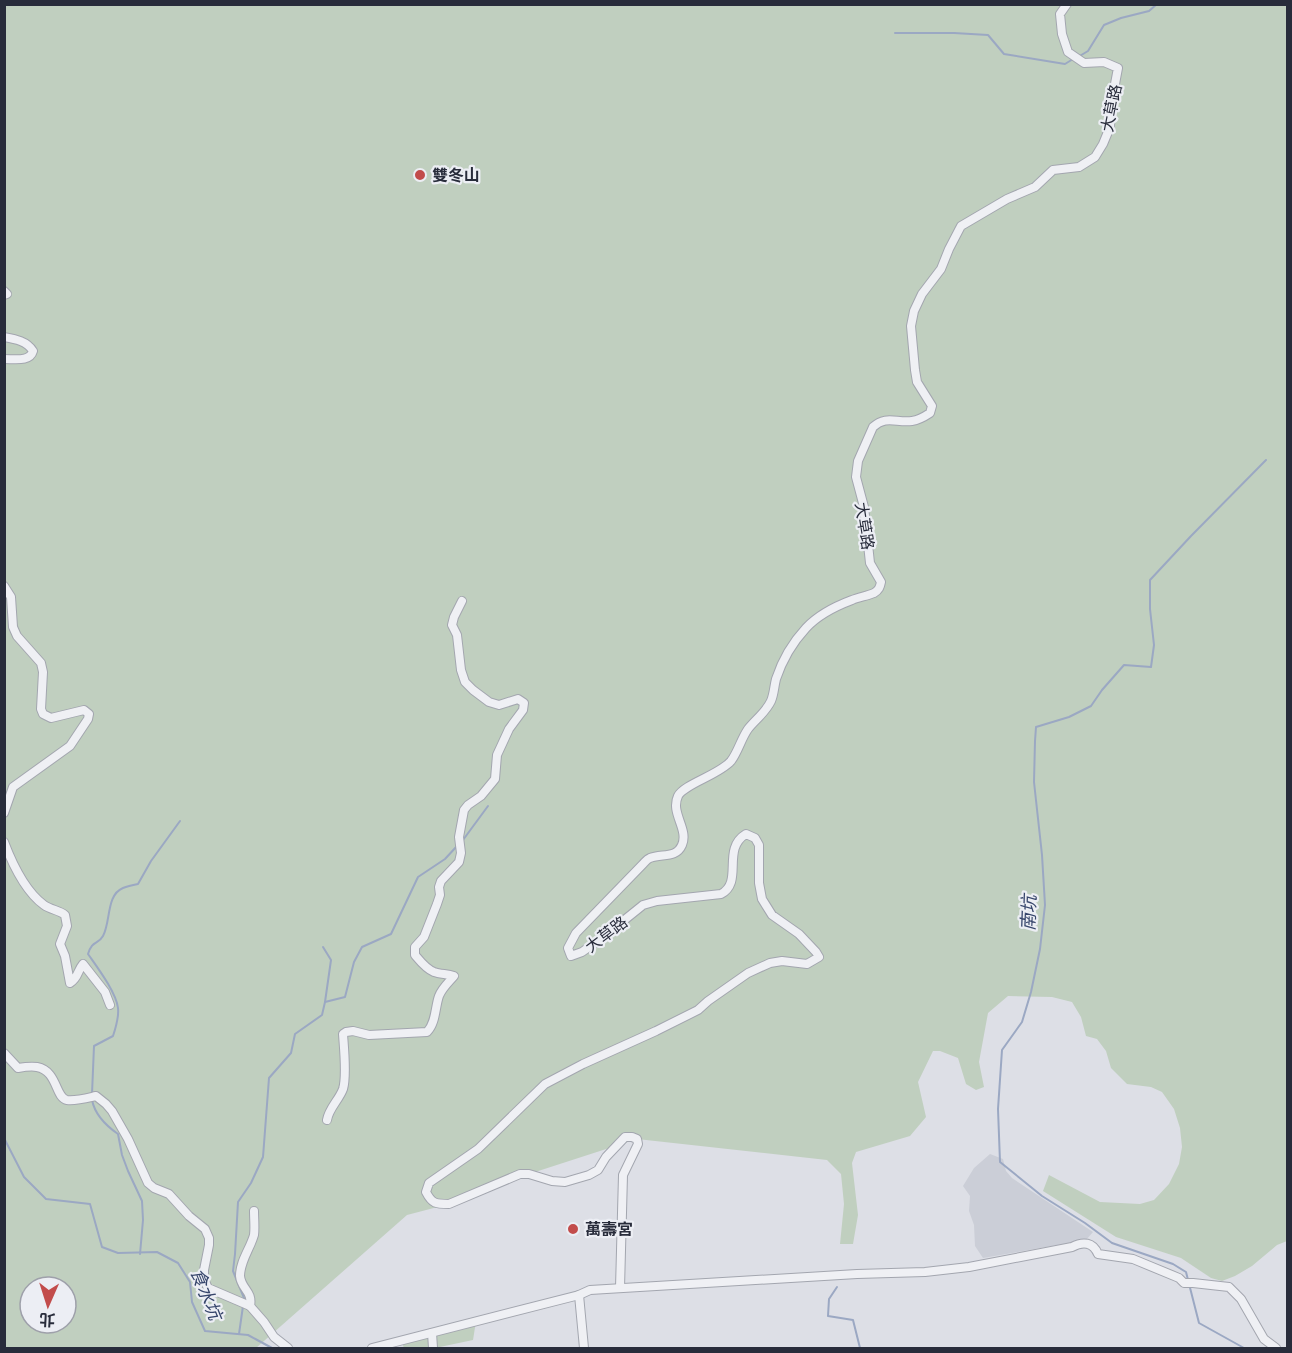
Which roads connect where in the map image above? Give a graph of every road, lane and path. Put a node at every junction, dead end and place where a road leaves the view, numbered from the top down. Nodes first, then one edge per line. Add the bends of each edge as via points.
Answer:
1 (1067, 4) edge
2 (4, 291) edge
3 (4, 295) edge
4 (4, 337) edge
5 (4, 359) edge
6 (5, 586) edge
7 (462, 601) dead end
8 (4, 813) edge
9 (4, 842) edge
10 (110, 1005) dead end
11 (4, 1053) edge
12 (327, 1120) dead end
13 (254, 1212) dead end
14 (620, 1288) junction
15 (579, 1295) junction
16 (247, 1305) junction
17 (432, 1333) junction
18 (288, 1348) edge
19 (372, 1348) edge
20 (433, 1348) edge
21 (584, 1348) edge
22 (1276, 1348) edge

1 - 14 street, 大草路 via 1060,14 1060,24 1068,52 1084,63 1104,62 1118,68 1110,127 1095,157 1079,167 1053,170 1035,187 1007,198 961,226 941,268 922,294 911,326 917,382 932,406 930,413 911,421 886,419 877,423 858,461 856,477 864,507 870,562 881,582 879,588 813,620 798,636 787,654 769,705 747,730 731,761 679,794 676,811 683,830 681,848 643,864 576,933 568,948 571,956 576,955 643,905 727,891 732,883 734,850 739,838 746,834 755,837 759,845 762,899 772,915 798,934 819,957 807,964 770,963 748,973 698,1010 546,1084 478,1149 429,1184 426,1192 430,1200 449,1204 520,1173 565,1182 598,1170 625,1137 637,1139 623,1175
2 - 3 street
4 - 5 street via 30,345 33,351 28,358
6 - 8 street via 11,597 17,636 41,663 43,714 51,718 84,710 88,719 70,746 13,787
7 - 12 street via 452,625 465,682 489,702 524,702 497,755 495,779 464,810 459,862 441,881 437,904 424,937 415,948 415,955 425,967 454,976 441,992 428,1032 344,1034 344,1083
9 - 10 street via 31,895 65,915 67,926 60,944 70,982 84,964
11 - 16 street via 18,1068 37,1067 45,1071 66,1100 92,1097 106,1104 148,1183 169,1194 205,1229 209,1238 204,1280 208,1288
13 - 16 street via 254,1234 240,1274 250,1294
14 - 15 street via 590,1290
14 - 22 street via 926,1272 1087,1243 1098,1254 1133,1259 1184,1283 1229,1287 1241,1299 1264,1339
15 - 17 street
15 - 21 street
16 - 18 street via 274,1338
17 - 19 street
17 - 20 street

